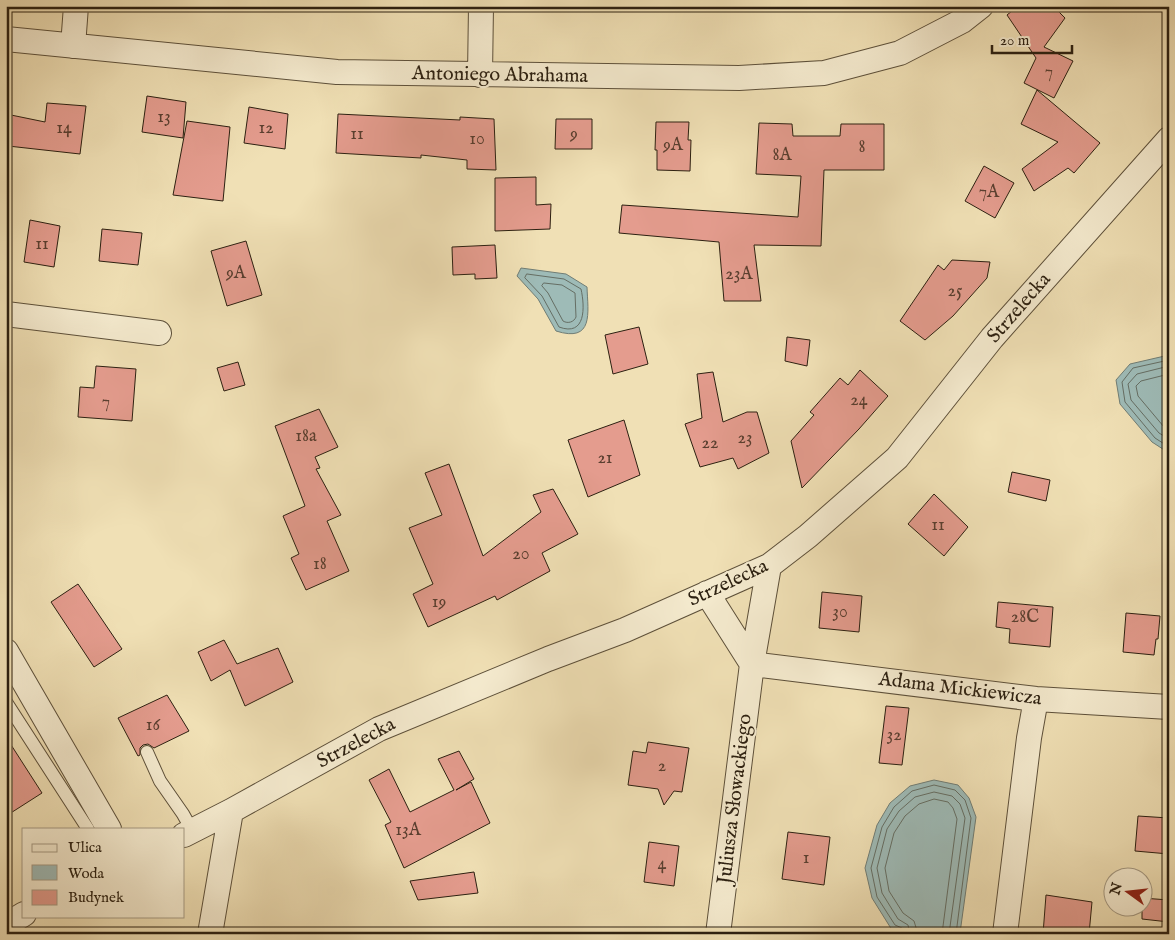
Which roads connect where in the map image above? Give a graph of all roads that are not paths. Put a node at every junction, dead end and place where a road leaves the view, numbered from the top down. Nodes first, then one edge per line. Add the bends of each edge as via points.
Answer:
1 (76, 6) edge
2 (481, 6) edge
3 (981, 6) edge
4 (6, 39) edge
5 (73, 46) junction
6 (480, 75) junction
7 (1169, 139) edge
8 (6, 314) edge
9 (160, 333) dead end
10 (769, 566) junction
11 (707, 593) junction
12 (6, 651) edge
13 (752, 664) junction
14 (1036, 699) junction
15 (6, 702) edge
16 (1169, 706) edge
17 (147, 752) dead end
18 (232, 811) junction
19 (87, 828) edge
20 (108, 828) edge
21 (188, 834) edge
22 (22, 915) edge
23 (6, 925) edge
24 (210, 934) edge
25 (718, 934) edge
26 (1005, 934) edge

1 - 5 street
2 - 6 street
3 - 6 street, Antoniego Abrahama via 962,21 900,53 824,72 739,78
4 - 5 street, Antoniego Abrahama
5 - 6 street, Antoniego Abrahama via 338,72
7 - 10 street, Strzelecka via 992,338 897,458
8 - 9 street
10 - 11 street, Strzelecka
10 - 13 street, Juliusza Słowackiego
11 - 13 street
11 - 18 street, Strzelecka via 625,630 379,728
12 - 20 street
13 - 14 street, Adama Mickiewicza
13 - 25 street, Juliusza Słowackiego
14 - 16 street, Adama Mickiewicza
14 - 26 street
15 - 19 lane
17 - 21 lane via 160,781 183,814
18 - 21 street, Strzelecka
18 - 24 street
22 - 23 street

